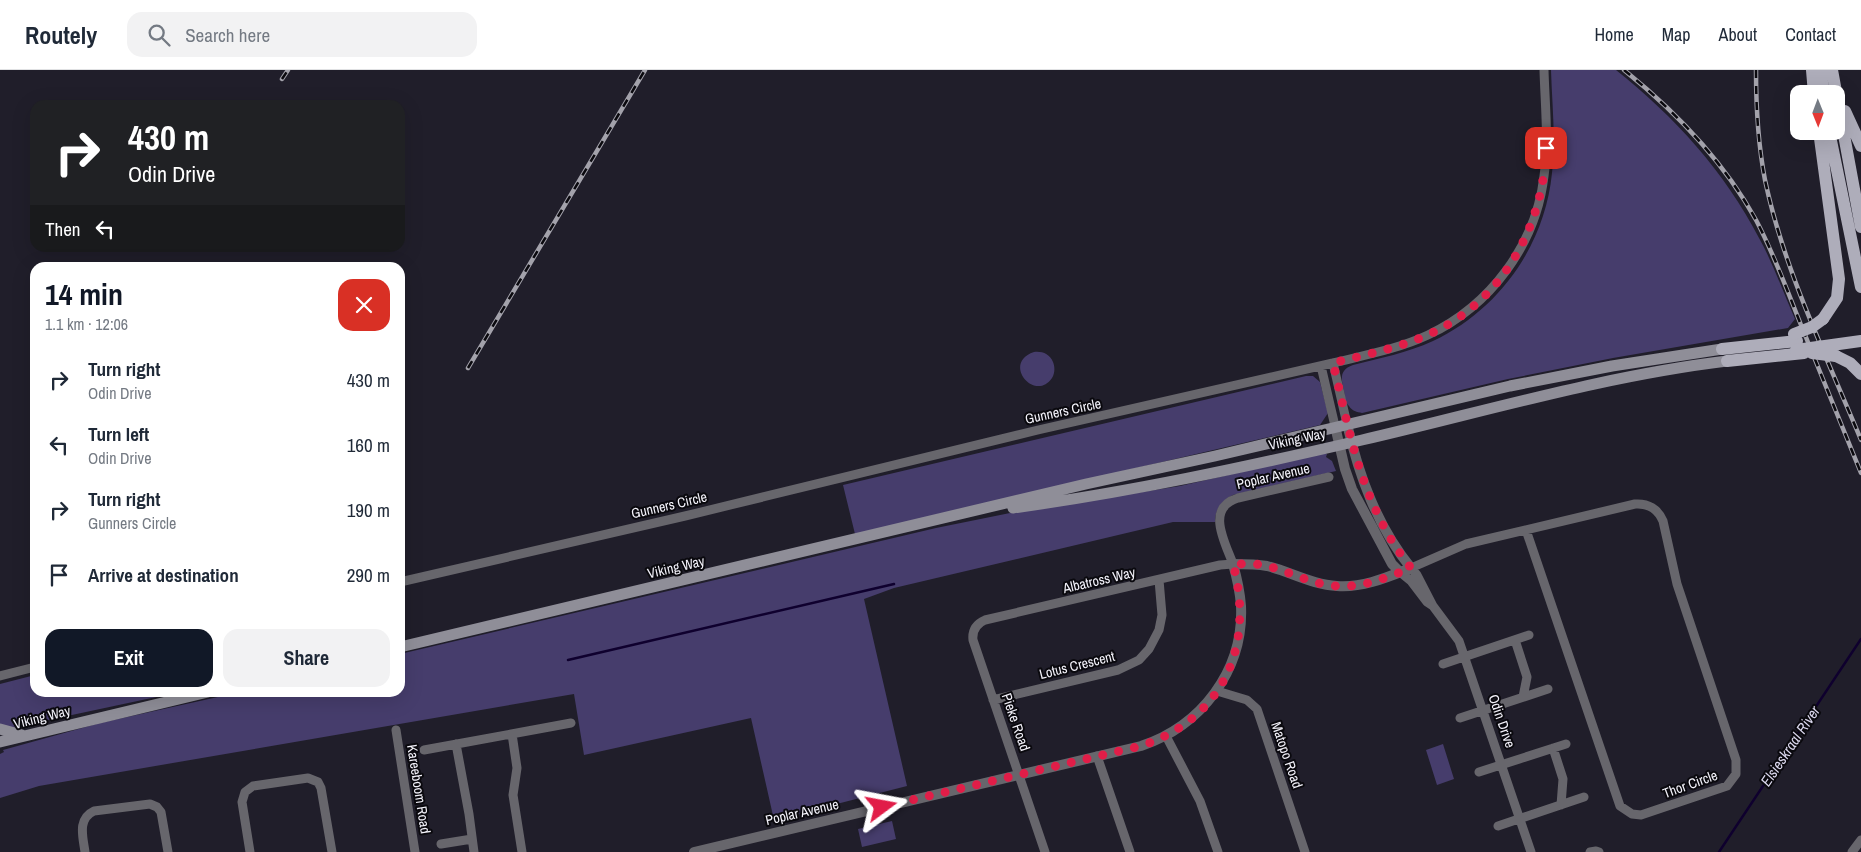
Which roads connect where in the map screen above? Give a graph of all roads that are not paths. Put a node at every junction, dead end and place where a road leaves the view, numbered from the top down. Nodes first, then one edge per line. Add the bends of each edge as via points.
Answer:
1 (1544, 70) edge
2 (1812, 70) edge
3 (1820, 70) edge
4 (1834, 76) edge
5 (1813, 85) edge
6 (1822, 85) edge
7 (1820, 140) edge
8 (1831, 140) edge
9 (1861, 146) edge
10 (1861, 227) edge
11 (1861, 288) edge
12 (1861, 332) edge
13 (1861, 341) edge
14 (1798, 345) junction
15 (1725, 355) junction
16 (1333, 363) junction
17 (1321, 366) junction
18 (1861, 374) edge
19 (1348, 424) junction
20 (1335, 426) junction
21 (1352, 442) junction
22 (1339, 446) junction
23 (1329, 477) dead end
24 (959, 515) junction
25 (1526, 530) junction
26 (1233, 564) junction
27 (1411, 568) junction
28 (1400, 572) junction
29 (1159, 580) junction
30 (405, 581) edge
31 (1433, 606) junction
32 (974, 629) joint
33 (1530, 635) dead end
34 (1515, 640) junction
35 (405, 646) edge
36 (1466, 656) junction
37 (1443, 664) dead end
38 (30, 668) edge
39 (3, 676) edge
40 (1548, 689) dead end
41 (1217, 690) junction
42 (187, 697) edge
43 (1523, 697) junction
44 (994, 700) junction
45 (1484, 710) junction
46 (1460, 718) dead end
47 (571, 723) dead end
48 (0, 730) edge
49 (396, 730) dead end
50 (512, 734) junction
51 (26, 736) junction
52 (1166, 736) junction
53 (0, 742) edge
54 (456, 744) junction
55 (1566, 744) dead end
56 (1553, 748) junction
57 (424, 750) dead end
58 (1097, 756) junction
59 (1502, 765) junction
60 (1479, 772) dead end
61 (1019, 775) junction
62 (1584, 797) dead end
63 (1561, 805) junction
64 (1520, 818) junction
65 (1498, 826) dead end
66 (472, 839) junction
67 (1861, 840) edge
68 (441, 844) dead end
69 (85, 852) edge
70 (168, 852) edge
71 (250, 852) edge
72 (332, 852) edge
73 (415, 852) edge
74 (474, 852) edge
75 (522, 852) edge
76 (694, 852) edge
77 (1045, 852) edge
78 (1130, 852) edge
79 (1218, 852) edge
80 (1305, 852) edge
81 (1531, 852) edge
82 (1590, 852) edge
83 (1599, 852) edge
84 (1852, 852) edge

1 - 16 street, Gunners Circle via 1546,148 1542,190 1532,223 1508,269 1474,306 1443,328 1409,343
2 - 5 main road
3 - 6 main road
4 - 9 main road
4 - 10 main road
7 - 14 main road, bridge via 1839,279 1837,298 1823,320 1812,327
8 - 11 main road
12 - 14 main road
13 - 14 main road, bridge
14 - 15 main road
14 - 18 main road, bridge via 1836,356
15 - 19 main road, Viking Way via 1612,366
15 - 21 main road, Viking Way
16 - 17 street, Gunners Circle
16 - 19 street, Odin Drive
17 - 20 street, Odin Drive
17 - 30 street, Gunners Circle
19 - 20 main road, Viking Way
19 - 21 street, Odin Drive
20 - 22 street, Odin Drive
20 - 24 main road, Viking Way
21 - 22 main road, Viking Way
21 - 27 street, Odin Drive via 1369,498 1387,533
22 - 24 main road, Viking Way via 1084,498
22 - 28 street, Odin Drive via 1352,489 1392,564
23 - 26 street, Poplar Avenue via 1238,498 1226,504 1219,522
24 - 35 main road, Viking Way
25 - 25 street, Thor Circle via 1635,504 1649,506 1659,514 1677,584 1736,760 1736,774 1727,786 1641,815 1632,814 1620,806
25 - 27 street, Thor Circle via 1466,544
26 - 28 street via 1266,566 1314,582 1338,586 1362,584
26 - 29 street, Albatross Way
26 - 41 street, Poplar Avenue via 1240,600 1240,632 1232,662
27 - 28 street
27 - 31 street, Odin Drive
28 - 31 street, Odin Drive
29 - 32 street, Albatross Way via 985,620
29 - 44 street, Lotus Crescent via 1160,630 1139,660 1118,670
31 - 36 street, Odin Drive via 1451,628
32 - 44 street, Pieke Road via 973,640
33 - 34 street
34 - 36 street
34 - 43 street via 1527,678
36 - 37 street
36 - 45 street, Odin Drive
38 - 39 street
40 - 43 street
41 - 52 street, Poplar Avenue via 1194,716
41 - 80 street, Matopo Road via 1247,700 1257,709
42 - 51 main road, Viking Way
43 - 45 street
44 - 61 street, Pieke Road
45 - 46 street
45 - 59 street, Odin Drive
47 - 50 street
48 - 51 main road
49 - 73 street, Kareeboom Road
50 - 54 street
50 - 75 street via 517,768 513,795
51 - 53 main road, Viking Way
52 - 58 street, Poplar Avenue via 1141,746
52 - 79 street via 1200,801
54 - 57 street
54 - 66 street
55 - 56 street
56 - 59 street
56 - 63 street via 1563,779
58 - 61 street, Poplar Avenue
58 - 78 street
59 - 60 street
59 - 64 street, Odin Drive
61 - 76 street, Poplar Avenue
61 - 77 street, Pieke Road
62 - 63 street
63 - 64 street
64 - 65 street
64 - 81 street, Odin Drive
66 - 68 street
66 - 74 street
67 - 84 street
69 - 70 street via 82,826 88,814 150,804 161,812
71 - 72 street via 242,802 245,792 253,786 308,778 318,782 321,788
82 - 83 street

